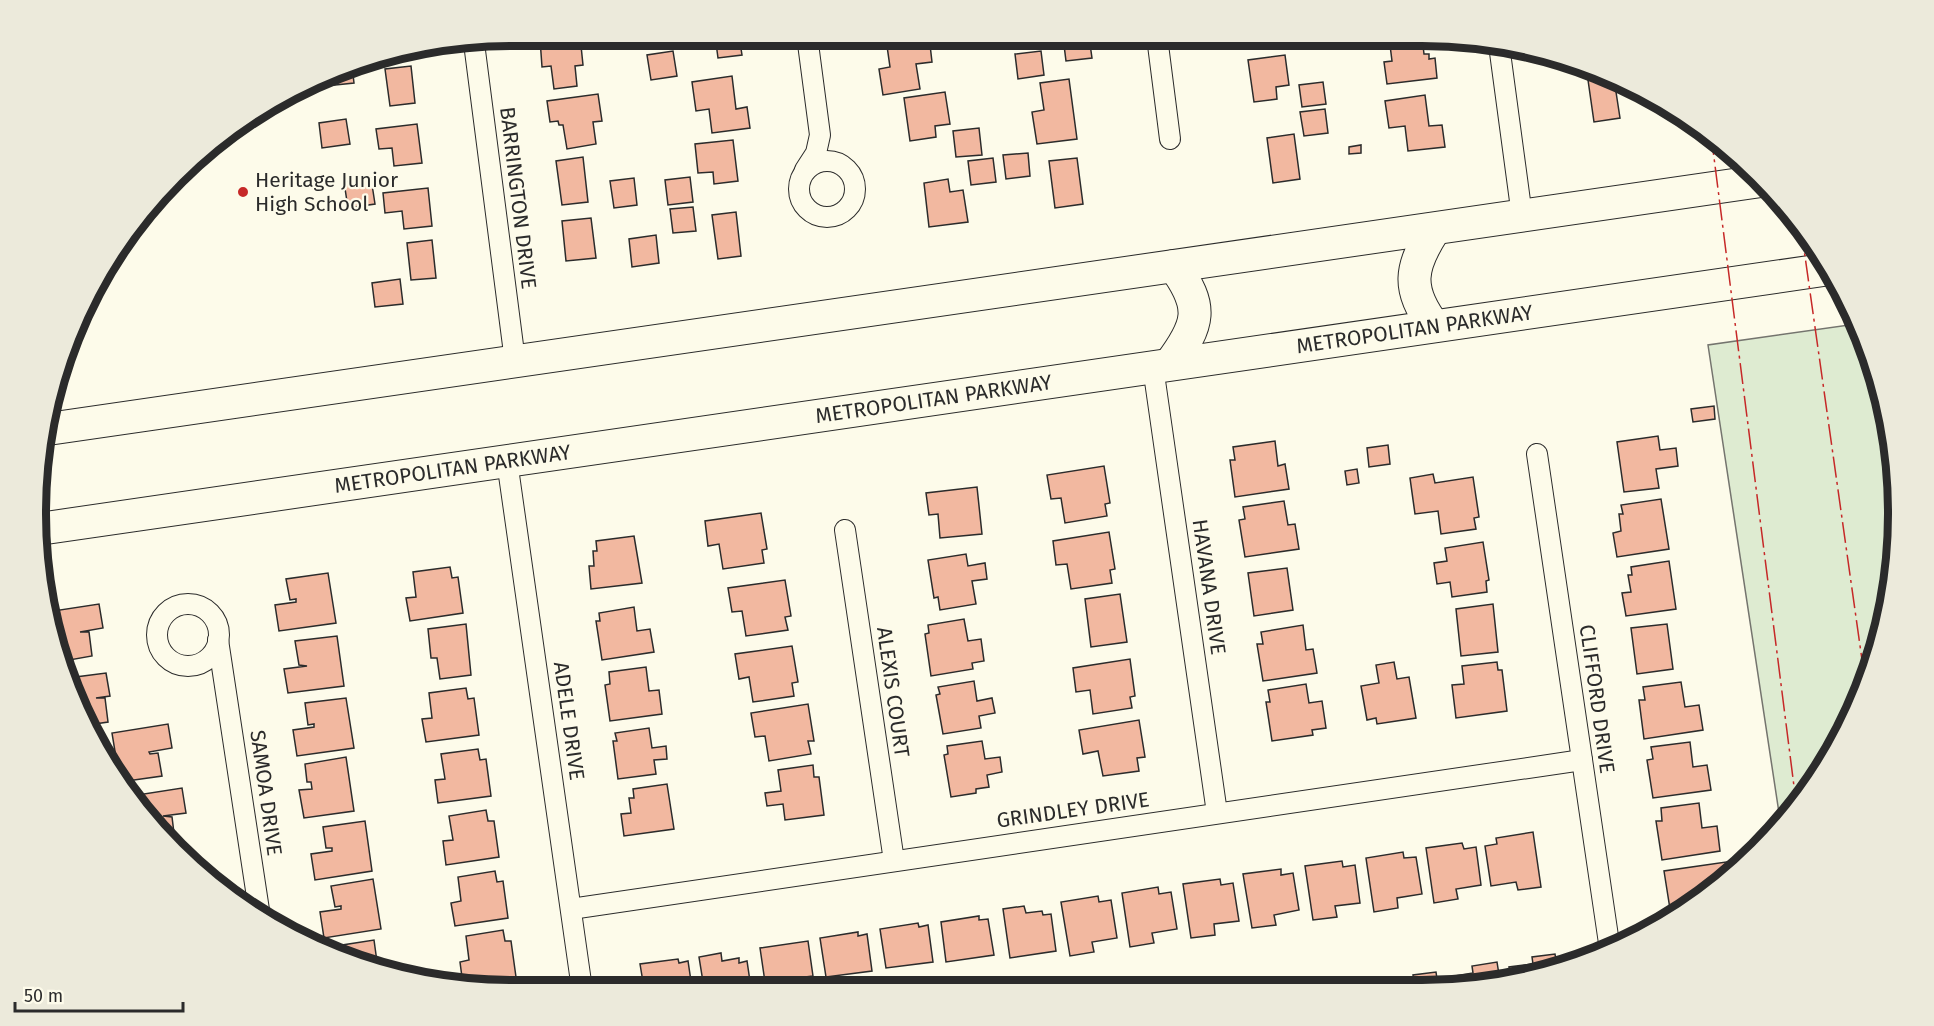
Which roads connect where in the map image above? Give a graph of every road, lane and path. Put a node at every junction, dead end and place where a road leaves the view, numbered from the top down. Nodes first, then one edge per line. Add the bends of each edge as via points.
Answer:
1 (808, 46) edge
2 (1158, 46) edge
3 (475, 48) edge
4 (1500, 53) edge
5 (820, 135) junction
6 (1170, 139) dead end
7 (842, 164) junction
8 (806, 170) junction
9 (1751, 183) edge
10 (1522, 216) junction
11 (1434, 230) junction
12 (1174, 266) junction
13 (1819, 271) edge
14 (1434, 326) junction
15 (515, 361) junction
16 (1162, 366) junction
17 (54, 428) edge
18 (1537, 454) dead end
19 (507, 461) junction
20 (46, 528) edge
21 (845, 530) dead end
22 (218, 640) junction
23 (194, 665) junction
24 (225, 684) junction
25 (1582, 760) junction
26 (1217, 813) junction
27 (894, 861) junction
28 (258, 903) edge
29 (572, 909) junction
30 (1609, 940) edge
31 (581, 980) edge

1 - 5 street
2 - 6 street
3 - 15 street, BARRINGTON DRIVE
4 - 10 street
5 - 7 street via 828,151
5 - 8 street
7 - 8 street via 822,161
7 - 8 street via 855,189 848,207 831,217 804,207 798,188
9 - 10 main road
10 - 11 main road
11 - 12 main road
11 - 14 main road via 1419,253 1414,286 1424,313
12 - 15 main road
12 - 16 main road via 1192,293 1195,306 1189,335
13 - 14 main road, METROPOLITAN PARKWAY
14 - 16 main road, METROPOLITAN PARKWAY
15 - 17 main road
16 - 19 main road, METROPOLITAN PARKWAY
16 - 26 street, HAVANA DRIVE
18 - 25 street, CLIFFORD DRIVE
19 - 20 main road, METROPOLITAN PARKWAY
19 - 29 street, ADELE DRIVE
21 - 27 street, ALEXIS COURT
22 - 23 street via 210,656
22 - 23 street, SAMOA DRIVE via 216,622 204,609 178,605 163,616 157,633 161,651 175,663
22 - 24 street, SAMOA DRIVE
23 - 24 street, SAMOA DRIVE via 212,672
24 - 28 street, SAMOA DRIVE
25 - 26 street, GRINDLEY DRIVE
25 - 30 street, CLIFFORD DRIVE
26 - 27 street, GRINDLEY DRIVE
27 - 29 street, GRINDLEY DRIVE
29 - 31 street, ADELE DRIVE

